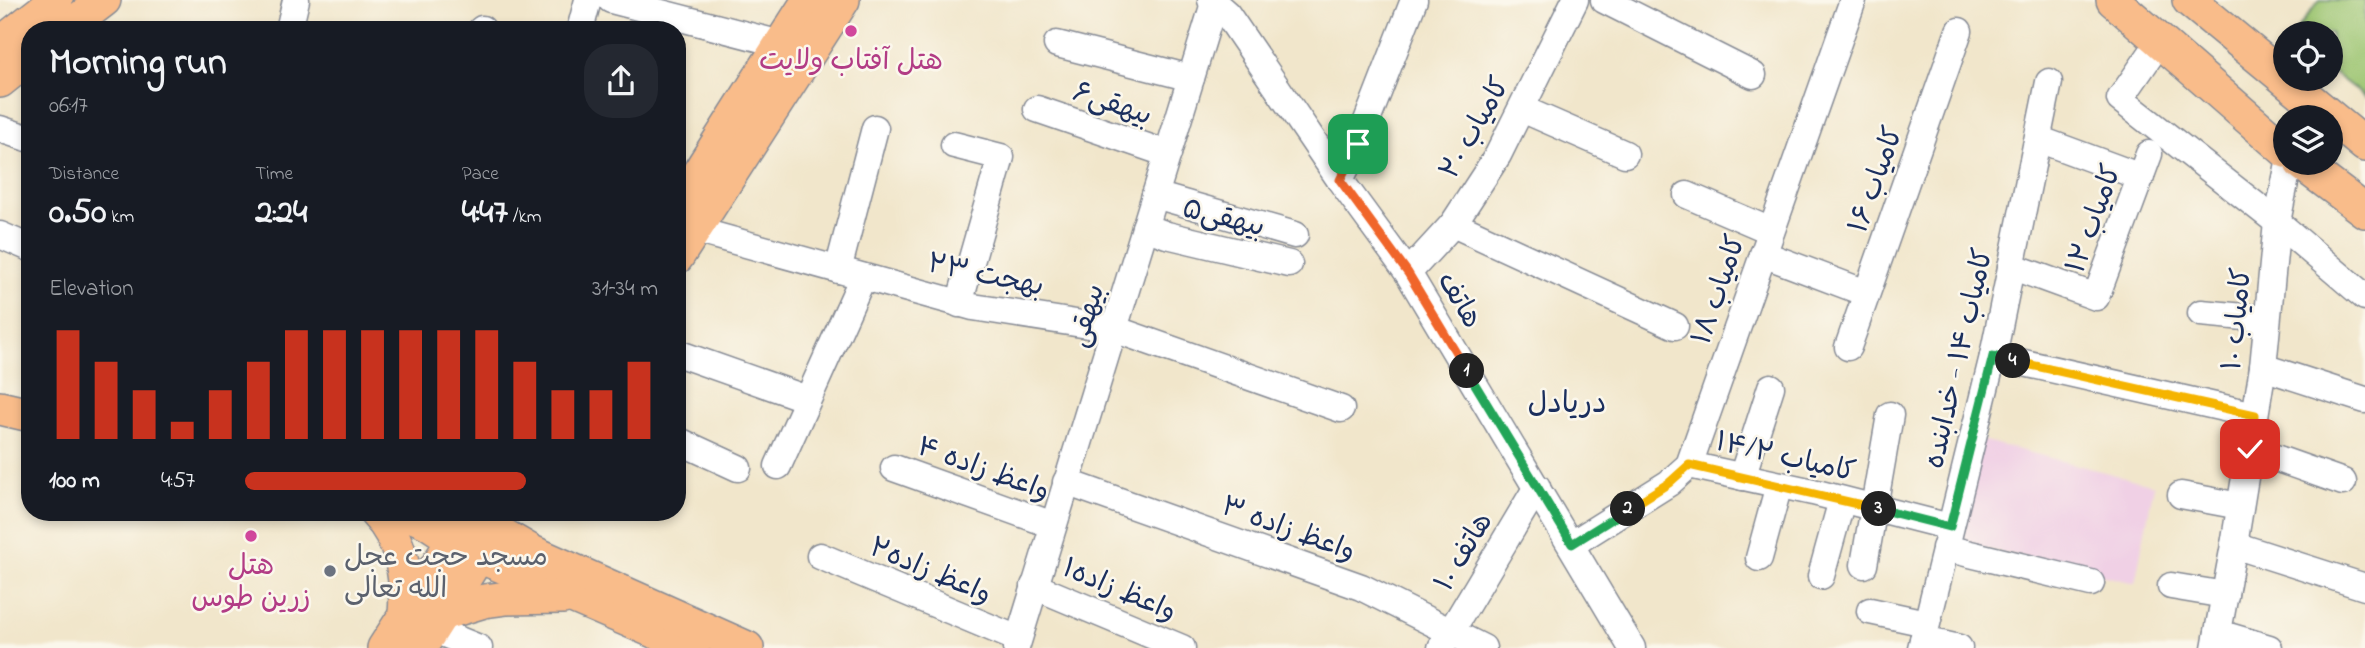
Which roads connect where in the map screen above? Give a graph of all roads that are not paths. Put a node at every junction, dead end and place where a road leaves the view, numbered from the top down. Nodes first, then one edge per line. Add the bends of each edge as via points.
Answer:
1 (56, 0) edge
2 (104, 0) edge
3 (296, 0) edge
4 (588, 0) edge
5 (611, 0) edge
6 (843, 0) edge
7 (1414, 0) edge
8 (1575, 0) edge
9 (1604, 0) edge
10 (1853, 0) edge
11 (2113, 0) edge
12 (2189, 0) edge
13 (1213, 1) edge
14 (799, 2) edge
15 (32, 21) edge
16 (77, 21) edge
17 (291, 21) edge
18 (582, 21) edge
19 (1959, 31) dead end
20 (11, 40) edge
21 (2160, 41) junction
22 (781, 44) junction
23 (1056, 44) dead end
24 (1753, 75) dead end
25 (1191, 78) junction
26 (0, 81) edge
27 (2049, 82) dead end
28 (1037, 109) dead end
29 (1522, 109) junction
30 (875, 128) dead end
31 (0, 129) edge
32 (21, 136) edge
33 (2038, 139) junction
34 (2273, 139) edge
35 (954, 145) dead end
36 (2365, 145) edge
37 (1625, 153) dead end
38 (1168, 154) junction
39 (2286, 175) edge
40 (2317, 175) edge
41 (1340, 180) junction
42 (1155, 195) junction
43 (1687, 195) dead end
44 (2365, 211) edge
45 (2277, 222) junction
46 (1452, 224) junction
47 (686, 225) edge
48 (686, 227) edge
49 (1145, 227) junction
50 (686, 232) edge
51 (0, 235) edge
52 (1295, 235) dead end
53 (1767, 242) junction
54 (21, 244) edge
55 (1289, 264) dead end
56 (2011, 267) junction
57 (851, 273) junction
58 (1408, 273) junction
59 (1866, 293) junction
60 (2365, 297) edge
61 (959, 303) junction
62 (2201, 313) dead end
63 (2266, 319) junction
64 (1675, 326) dead end
65 (1114, 328) junction
66 (1848, 347) dead end
67 (686, 356) edge
68 (1993, 356) junction
69 (2263, 367) junction
70 (1771, 387) dead end
71 (0, 388) edge
72 (21, 393) edge
73 (807, 399) junction
74 (2365, 400) edge
75 (0, 408) edge
76 (1341, 409) dead end
77 (21, 413) edge
78 (1890, 415) dead end
79 (2255, 415) junction
80 (686, 444) edge
81 (2250, 449) junction
82 (1689, 465) junction
83 (778, 466) dead end
84 (738, 468) dead end
85 (894, 468) dead end
86 (1742, 477) junction
87 (1066, 482) junction
88 (2343, 482) dead end
89 (1779, 485) junction
90 (1537, 487) junction
91 (2181, 495) dead end
92 (1842, 500) junction
93 (2240, 506) junction
94 (1875, 508) junction
95 (384, 521) edge
96 (450, 521) edge
97 (1053, 525) junction
98 (477, 526) edge
99 (1947, 537) junction
100 (1572, 544) junction
101 (2234, 545) junction
102 (820, 556) dead end
103 (1759, 558) dead end
104 (1864, 565) dead end
105 (1821, 576) dead end
106 (2091, 583) dead end
107 (1034, 586) junction
108 (2171, 586) dead end
109 (2365, 587) edge
110 (2225, 595) junction
111 (573, 597) junction
112 (1870, 611) dead end
113 (424, 626) edge
114 (1923, 637) edge
115 (1445, 639) edge
116 (2216, 641) edge
117 (1017, 644) edge
118 (384, 648) edge
119 (479, 648) edge
120 (693, 648) edge
121 (747, 648) edge
122 (1182, 648) edge
123 (1482, 648) edge
124 (1632, 648) edge
125 (1959, 648) edge
126 (2269, 648) edge

1 - 15 main road
2 - 16 main road
3 - 17 street
4 - 18 street
5 - 22 street
6 - 48 main road
7 - 41 street
8 - 29 street, کامیاب ۲۰
9 - 24 street
10 - 53 street, کامیاب ۱۸
11 - 21 main road
12 - 36 main road
13 - 25 street, بیهقی
13 - 41 street, هاتف via 1227,14
14 - 22 main road
19 - 59 street, کامیاب ۱۶
20 - 26 main road
21 - 34 main road
21 - 45 street via 2120,99
22 - 47 main road
23 - 25 street
25 - 38 street, بیهقی
27 - 33 street, کامیاب ۱۴ - خدابنده
28 - 38 street, بیهقی۶
29 - 37 street
29 - 46 street, کامیاب ۲۰
30 - 57 street
31 - 32 street
33 - 56 street, کامیاب ۱۴ - خدابنده
33 - 56 street, کامیاب ۱۲ via 2145,165 2096,298
35 - 61 street via 1001,157
38 - 42 street, بیهقی
39 - 45 street, کامیاب ۱۰
40 - 44 main road
41 - 58 street, هاتف
42 - 49 street, بیهقی
42 - 52 street
43 - 53 street
45 - 60 street
45 - 63 street, کامیاب ۱۰
46 - 58 street, کامیاب ۲۰
46 - 64 street
49 - 55 street, بیهقی۵
49 - 65 street, بیهقی
50 - 57 street, بهجت ۲۳
51 - 54 street
53 - 59 street
53 - 82 street, کامیاب ۱۸
56 - 68 street, کامیاب ۱۴ - خدابنده
57 - 61 street, بهجت ۲۳
57 - 73 street
58 - 90 street, هاتف
59 - 66 street, کامیاب ۱۶
61 - 65 street, بهجت ۲۳
62 - 63 street
63 - 69 street, کامیاب ۱۰
65 - 76 street, بهجت ۲۳
65 - 87 street, بیهقی
67 - 73 street
68 - 79 street
68 - 99 street, کامیاب ۱۴ - خدابنده
69 - 74 street
69 - 79 street, کامیاب ۱۰
70 - 86 street
71 - 72 main road
73 - 83 street
75 - 77 main road
78 - 94 street
79 - 81 street, کامیاب ۱۰
80 - 84 street
81 - 88 street
81 - 93 street, کامیاب ۱۰
82 - 86 street, کامیاب ۱۴/۲
82 - 100 street via 1669,483
85 - 97 street, واعظ زاده ۴
86 - 89 street, کامیاب ۱۴/۲
87 - 97 street, بیهقی
87 - 115 street, واعظ زاده ۳ via 1362,587
89 - 92 street, کامیاب ۱۴/۲
89 - 103 street
90 - 100 street, هاتف
90 - 115 street, هاتف ۱۰
91 - 93 street
92 - 94 street, کامیاب ۱۴/۲
92 - 105 street
93 - 101 street, کامیاب ۱۰
94 - 99 street, کامیاب ۱۴/۲
94 - 104 street
95 - 113 main road via 402,558 407,591
96 - 98 main road
97 - 107 street, بیهقی
98 - 111 main road
98 - 113 main road
98 - 121 main road
99 - 106 street, کامیاب ۱۴/۲
99 - 114 street, کامیاب ۱۴ - خدابنده
100 - 124 street, هاتف
101 - 109 street
101 - 110 street, کامیاب ۱۰
102 - 117 street, واعظ زاده۲
107 - 117 street, بیهقی
107 - 122 street, واعظ زاده۱
108 - 110 street
110 - 116 street, کامیاب ۱۰
111 - 113 main road via 484,601
111 - 120 main road
112 - 114 street
113 - 118 main road
113 - 119 street
114 - 125 street
115 - 123 street, واعظ زاده ۳
116 - 126 street

